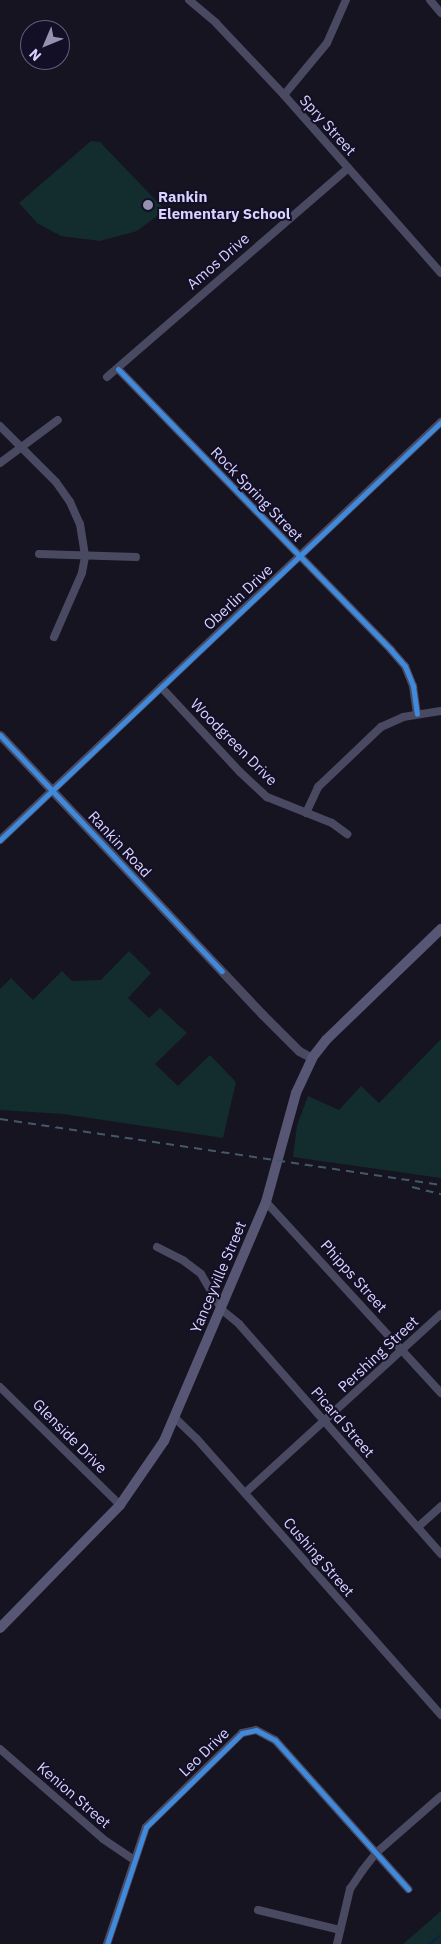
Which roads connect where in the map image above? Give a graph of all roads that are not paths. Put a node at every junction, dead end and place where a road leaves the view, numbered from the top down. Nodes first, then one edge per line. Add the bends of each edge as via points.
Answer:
1 (189, 0) edge
2 (346, 0) edge
3 (430, 0) edge
4 (441, 13) edge
5 (284, 95) junction
6 (348, 168) junction
7 (441, 273) edge
8 (118, 369) junction
9 (108, 378) dead end
10 (58, 420) dead end
11 (441, 422) edge
12 (0, 426) edge
13 (22, 448) junction
14 (0, 463) edge
15 (39, 554) dead end
16 (300, 556) junction
17 (85, 558) junction
18 (136, 558) dead end
19 (54, 637) dead end
20 (161, 687) junction
21 (441, 711) edge
22 (416, 714) junction
23 (0, 735) edge
24 (52, 790) junction
25 (306, 813) junction
26 (347, 834) dead end
27 (0, 840) edge
28 (441, 930) edge
29 (312, 1058) junction
30 (266, 1202) junction
31 (157, 1247) dead end
32 (222, 1310) junction
33 (441, 1314) edge
34 (403, 1350) junction
35 (0, 1387) edge
36 (441, 1393) edge
37 (175, 1418) junction
38 (325, 1421) junction
39 (245, 1493) junction
40 (120, 1505) junction
41 (441, 1506) edge
42 (418, 1527) junction
43 (441, 1554) edge
44 (0, 1628) edge
45 (441, 1715) edge
46 (0, 1749) edge
47 (441, 1796) edge
48 (376, 1853) junction
49 (133, 1859) junction
50 (408, 1888) dead end
51 (258, 1910) dead end
52 (340, 1930) junction
53 (107, 1944) edge
54 (337, 1944) edge

1 - 5 street, Spry Street via 216,23
2 - 5 street via 327,43
3 - 4 street
5 - 6 street, Spry Street
6 - 7 street, Spry Street
6 - 8 street, Amos Drive
8 - 9 street, Amos Drive
8 - 16 street, Rock Spring Street
10 - 13 street
11 - 16 street, Oberlin Drive
12 - 13 street
13 - 14 street
13 - 17 street via 70,502 80,524
15 - 17 street
16 - 20 street, Oberlin Drive
16 - 22 street, Rock Spring Street via 405,666 413,686
17 - 18 street
17 - 19 street via 77,590
20 - 24 street, Oberlin Drive
20 - 25 street, Woodgreen Drive via 252,785 267,797
21 - 22 street
22 - 25 street via 390,721 367,739 318,787
23 - 24 street, Rankin Road
24 - 27 street, Oberlin Drive
24 - 29 street, Rankin Road via 262,1014 299,1051
25 - 26 street, Woodgreen Drive
28 - 29 main road, Yanceyville Street via 326,1040
29 - 30 main road, Yanceyville Street via 296,1093
30 - 32 main road, Yanceyville Street
30 - 34 street, Phipps Street
31 - 32 street, Picard Street via 201,1274
32 - 37 main road, Yanceyville Street
32 - 38 street, Picard Street via 239,1324
33 - 34 street, Pershing Street
34 - 36 street, Phipps Street
34 - 38 street, Pershing Street
35 - 40 street, Glenside Drive
37 - 39 street, Cushing Street
37 - 40 main road, Yanceyville Street via 164,1441
38 - 39 street, Pershing Street
38 - 42 street, Picard Street
39 - 45 street, Cushing Street
40 - 44 main road, Yanceyville Street
41 - 42 street
42 - 43 street, Picard Street
46 - 49 street, Kenion Street via 102,1839
47 - 48 street
48 - 49 street, Leo Drive via 275,1740 256,1730 242,1733 146,1827
48 - 50 street, Leo Drive
48 - 52 street via 350,1889
49 - 53 street, Leo Drive
51 - 52 street
52 - 54 street

